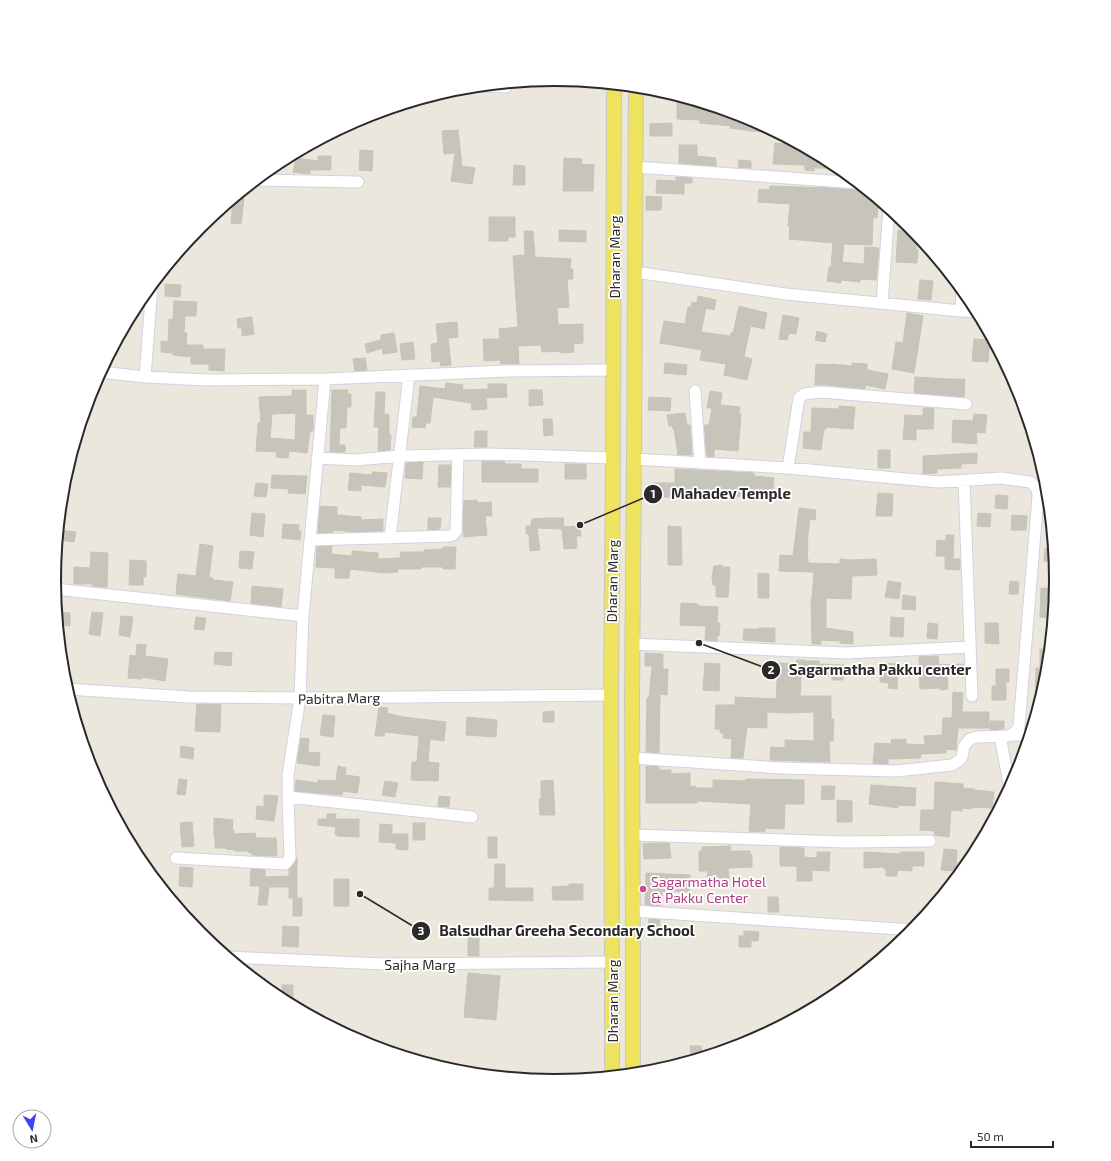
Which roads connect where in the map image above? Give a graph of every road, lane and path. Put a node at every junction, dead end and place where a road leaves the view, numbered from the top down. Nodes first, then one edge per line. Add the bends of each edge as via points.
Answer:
1 (614, 89) edge
2 (636, 93) edge
3 (635, 167) junction
4 (265, 180) edge
5 (358, 182) dead end
6 (849, 182) edge
7 (889, 215) edge
8 (635, 272) junction
9 (151, 296) edge
10 (962, 298) edge
11 (882, 303) junction
12 (961, 311) junction
13 (970, 312) edge
14 (613, 370) junction
15 (107, 373) edge
16 (409, 375) junction
17 (145, 377) junction
18 (325, 379) junction
19 (695, 391) dead end
20 (966, 404) dead end
21 (458, 455) junction
22 (400, 456) junction
23 (317, 458) junction
24 (613, 458) junction
25 (634, 458) junction
26 (700, 463) junction
27 (788, 468) junction
28 (964, 480) junction
29 (1041, 488) edge
30 (1041, 491) edge
31 (390, 538) junction
32 (310, 540) junction
33 (61, 590) edge
34 (303, 616) junction
35 (632, 644) junction
36 (970, 648) junction
37 (74, 689) edge
38 (611, 695) junction
39 (972, 696) dead end
40 (300, 698) junction
41 (1012, 735) junction
42 (1025, 735) edge
43 (1000, 736) junction
44 (632, 758) junction
45 (1008, 779) edge
46 (288, 797) junction
47 (472, 817) dead end
48 (633, 835) junction
49 (930, 841) dead end
50 (176, 858) dead end
51 (633, 911) junction
52 (906, 929) edge
53 (235, 957) edge
54 (612, 962) junction
55 (633, 1069) edge
56 (612, 1072) edge

1 - 14 main road, Dharan Marg
2 - 3 main road, Dharan Marg
3 - 6 street
3 - 8 main road, Dharan Marg
4 - 5 street
7 - 11 street
8 - 11 street via 786,294
8 - 25 main road, Dharan Marg
9 - 17 street
10 - 12 street
11 - 12 street
12 - 13 street
14 - 16 street
14 - 24 main road, Dharan Marg
15 - 17 street
16 - 18 street
16 - 22 street
17 - 18 street via 208,380
18 - 23 street
19 - 26 street
20 - 27 street via 821,392 804,394 799,398
21 - 22 street
21 - 24 street
21 - 31 street via 456,531 453,535
22 - 23 street via 356,460
22 - 31 street
23 - 32 street
24 - 38 main road, Dharan Marg
25 - 26 street
25 - 35 main road, Dharan Marg
26 - 27 street
27 - 28 street via 938,482
28 - 29 street via 1001,478 1030,482
28 - 36 street
30 - 41 street via 1038,496 1019,726
31 - 32 street
32 - 34 street
33 - 34 street
34 - 40 street
35 - 36 street via 846,653
35 - 44 main road, Dharan Marg
36 - 39 street
37 - 40 street, Pabitra Marg via 189,697
38 - 40 street, Pabitra Marg
38 - 54 main road, Dharan Marg
40 - 46 street via 288,775
41 - 42 street
41 - 43 street
43 - 44 street via 970,739 964,746 960,760 952,765 896,771 781,768
43 - 45 street
44 - 48 main road, Dharan Marg
46 - 47 street
46 - 50 street via 290,858 285,864
48 - 49 street via 845,842
48 - 51 main road, Dharan Marg
51 - 52 street
51 - 55 main road, Dharan Marg
53 - 54 street, Sajha Marg via 384,964
54 - 56 main road, Dharan Marg

